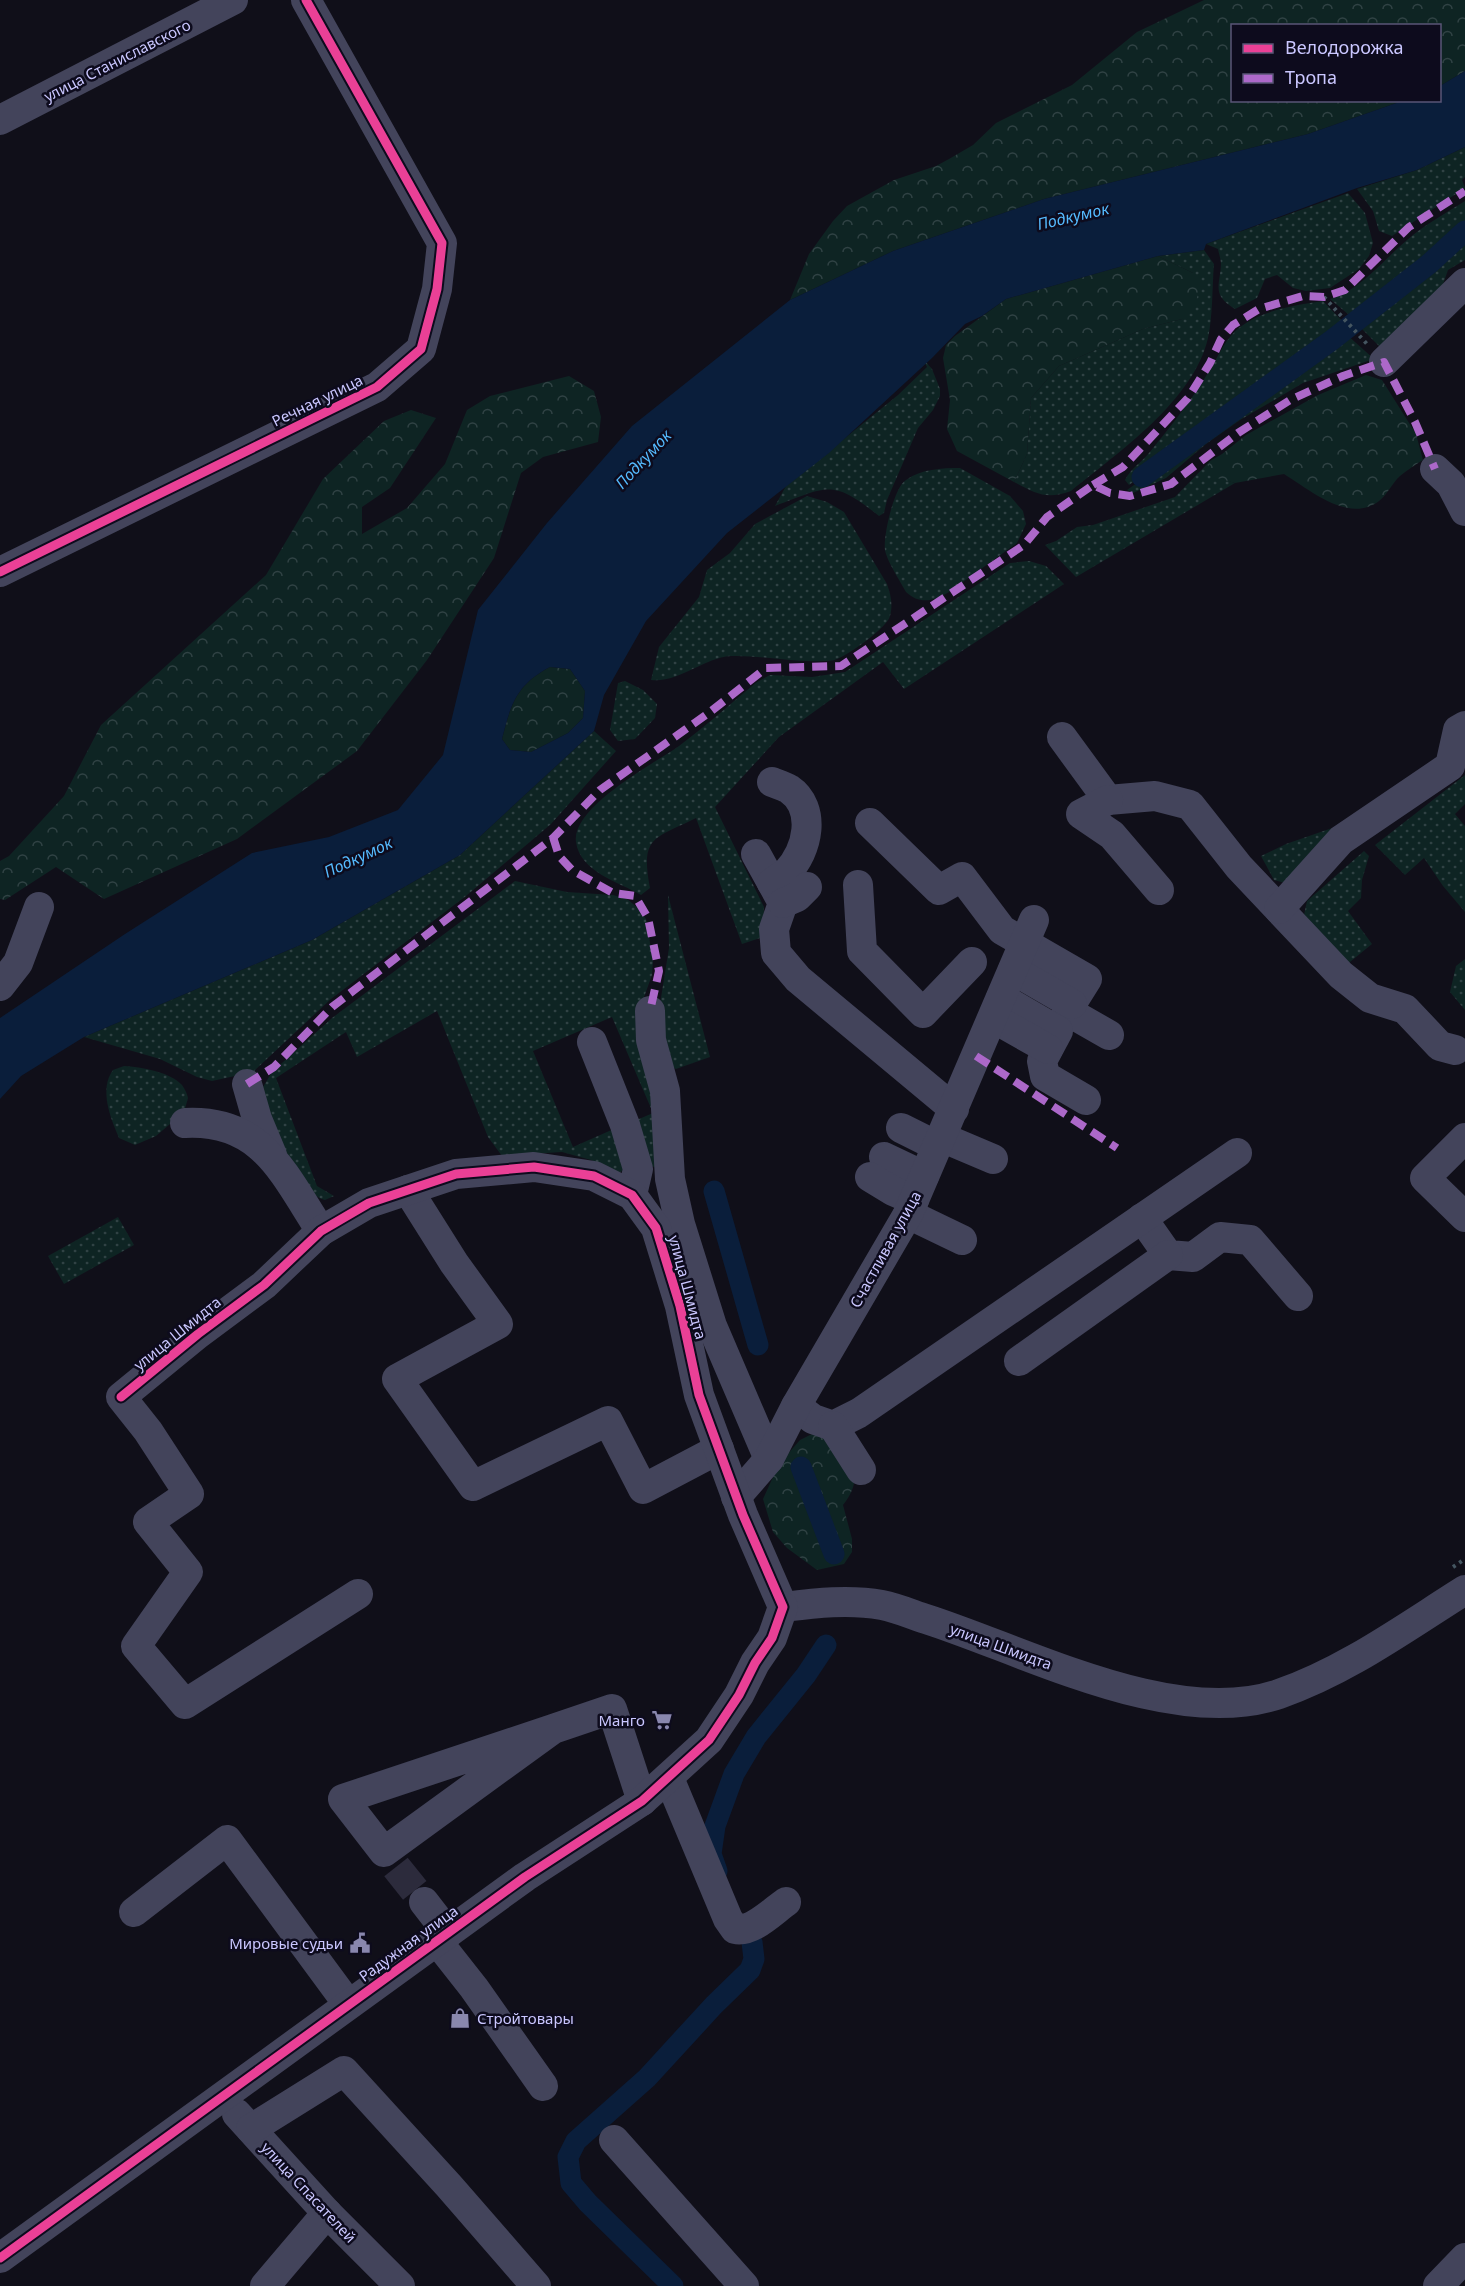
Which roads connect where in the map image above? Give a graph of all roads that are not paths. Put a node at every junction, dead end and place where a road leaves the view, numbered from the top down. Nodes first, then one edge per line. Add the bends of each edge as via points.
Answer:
1 (233, 0) edge
2 (306, 0) edge
3 (0, 120) edge
4 (1465, 283) edge
5 (1384, 362) road end
6 (1435, 469) dead end
7 (1465, 511) edge
8 (0, 572) edge
9 (1465, 726) edge
10 (1062, 737) dead end
11 (772, 782) dead end
12 (1108, 800) junction
13 (870, 823) dead end
14 (756, 855) dead end
15 (858, 885) dead end
16 (1159, 890) dead end
17 (787, 891) junction
18 (39, 907) dead end
19 (1279, 909) junction
20 (1030, 931) junction
21 (0, 986) edge
22 (1003, 994) junction
23 (1072, 1004) junction
24 (651, 1011) dead end
25 (1109, 1035) dead end
26 (592, 1042) dead end
27 (1462, 1051) edge
28 (247, 1084) dead end
29 (966, 1100) junction
30 (1086, 1100) dead end
31 (185, 1123) dead end
32 (900, 1128) dead end
33 (1465, 1138) edge
34 (939, 1142) junction
35 (1237, 1153) dead end
36 (993, 1159) dead end
37 (273, 1160) junction
38 (877, 1167) dead end
39 (408, 1190) junction
40 (632, 1195) junction
41 (915, 1196) junction
42 (1465, 1217) edge
43 (1142, 1218) junction
44 (321, 1231) junction
45 (962, 1240) dead end
46 (1168, 1255) junction
47 (1298, 1296) dead end
48 (1019, 1361) dead end
49 (796, 1406) junction
50 (833, 1426) junction
51 (718, 1449) junction
52 (769, 1459) junction
53 (861, 1470) dead end
54 (736, 1497) junction
55 (1465, 1590) edge
56 (357, 1594) dead end
57 (783, 1607) junction
58 (553, 1730) junction
59 (669, 1778) junction
60 (642, 1801) junction
61 (424, 1902) tunnel mouth
62 (786, 1902) dead end
63 (134, 1912) dead end
64 (442, 1937) junction
65 (348, 2004) junction
66 (543, 2086) dead end
67 (221, 2096) junction
68 (251, 2128) junction
69 (614, 2140) dead end
70 (327, 2213) junction
71 (0, 2258) edge
72 (1464, 2260) edge
73 (265, 2286) edge
74 (400, 2286) edge
75 (536, 2286) edge
76 (744, 2286) edge
77 (1438, 2286) edge

1 - 3 street, улица Станиславского
2 - 8 street, Речная улица via 442,243 436,289 421,349 377,387
4 - 5 street
6 - 7 street via 1452,484
9 - 19 street via 1458,730 1450,766 1341,840
10 - 12 street
11 - 17 street via 790,790 800,801 808,825 798,857 787,871
12 - 16 street via 1081,814 1112,836
12 - 19 street via 1155,796 1190,805 1239,867
13 - 20 street via 939,890 962,877 1002,930
14 - 17 street
15 - 22 street via 862,951 923,1013 970,959
17 - 29 street via 774,929 776,953 798,979
18 - 21 street via 18,963
19 - 27 street via 1341,975 1370,998 1405,1009 1440,1046
20 - 22 street, Счастливая улица
20 - 23 street via 1060,965 1092,980
22 - 23 street
22 - 29 street, Счастливая улица
22 - 30 street via 1048,1049 1042,1061 1045,1076
23 - 25 street via 1067,1011
24 - 52 street via 651,1040 665,1091 670,1179 680,1224 712,1326
26 - 40 street via 638,1169
28 - 37 street
29 - 34 street, Счастливая улица
31 - 37 street via 205,1122 254,1139
32 - 34 street
33 - 42 street via 1425,1178
34 - 36 street
34 - 41 street, Счастливая улица
35 - 43 street
37 - 44 street
38 - 41 street via 893,1191
39 - 40 street, улица Шмидта via 456,1174 534,1167 594,1176
39 - 44 street, улица Шмидта via 369,1203
39 - 51 street via 498,1324 397,1379 473,1486 608,1421 643,1489
40 - 51 street, улица Шмидта via 656,1228 680,1306 699,1395
41 - 45 street
41 - 49 street, Счастливая улица
43 - 46 street
43 - 50 street via 859,1413
44 - 56 street, улица Шмидта via 264,1285 121,1397 189,1494 148,1522 188,1572 136,1646 185,1704
46 - 47 street via 1192,1257 1220,1237 1250,1240
46 - 48 street
49 - 50 street via 813,1419
49 - 52 street, Счастливая улица
50 - 53 street
51 - 54 street, улица Шмидта
52 - 54 street, Счастливая улица
54 - 57 street, улица Шмидта
55 - 57 street, улица Шмидта via 1327,1674 1278,1694 1233,1702 1189,1703 1121,1688 883,1605 823,1602
57 - 59 street, Радужная улица via 772,1638 723,1720 709,1740
58 - 58 street via 390,1860 344,1799
58 - 60 street via 612,1709
59 - 60 street, Радужная улица
59 - 62 street via 735,1929 753,1925
60 - 64 street, Радужная улица
61 - 64 street
63 - 65 street via 227,1840
64 - 65 street, Радужная улица
64 - 66 street
65 - 67 street, Радужная улица
67 - 68 street, улица Спасателей
67 - 71 street, Радужная улица
68 - 70 street, улица Спасателей
68 - 75 street via 344,2071
69 - 76 street
70 - 73 street
70 - 74 street, улица Спасателей
72 - 77 street

